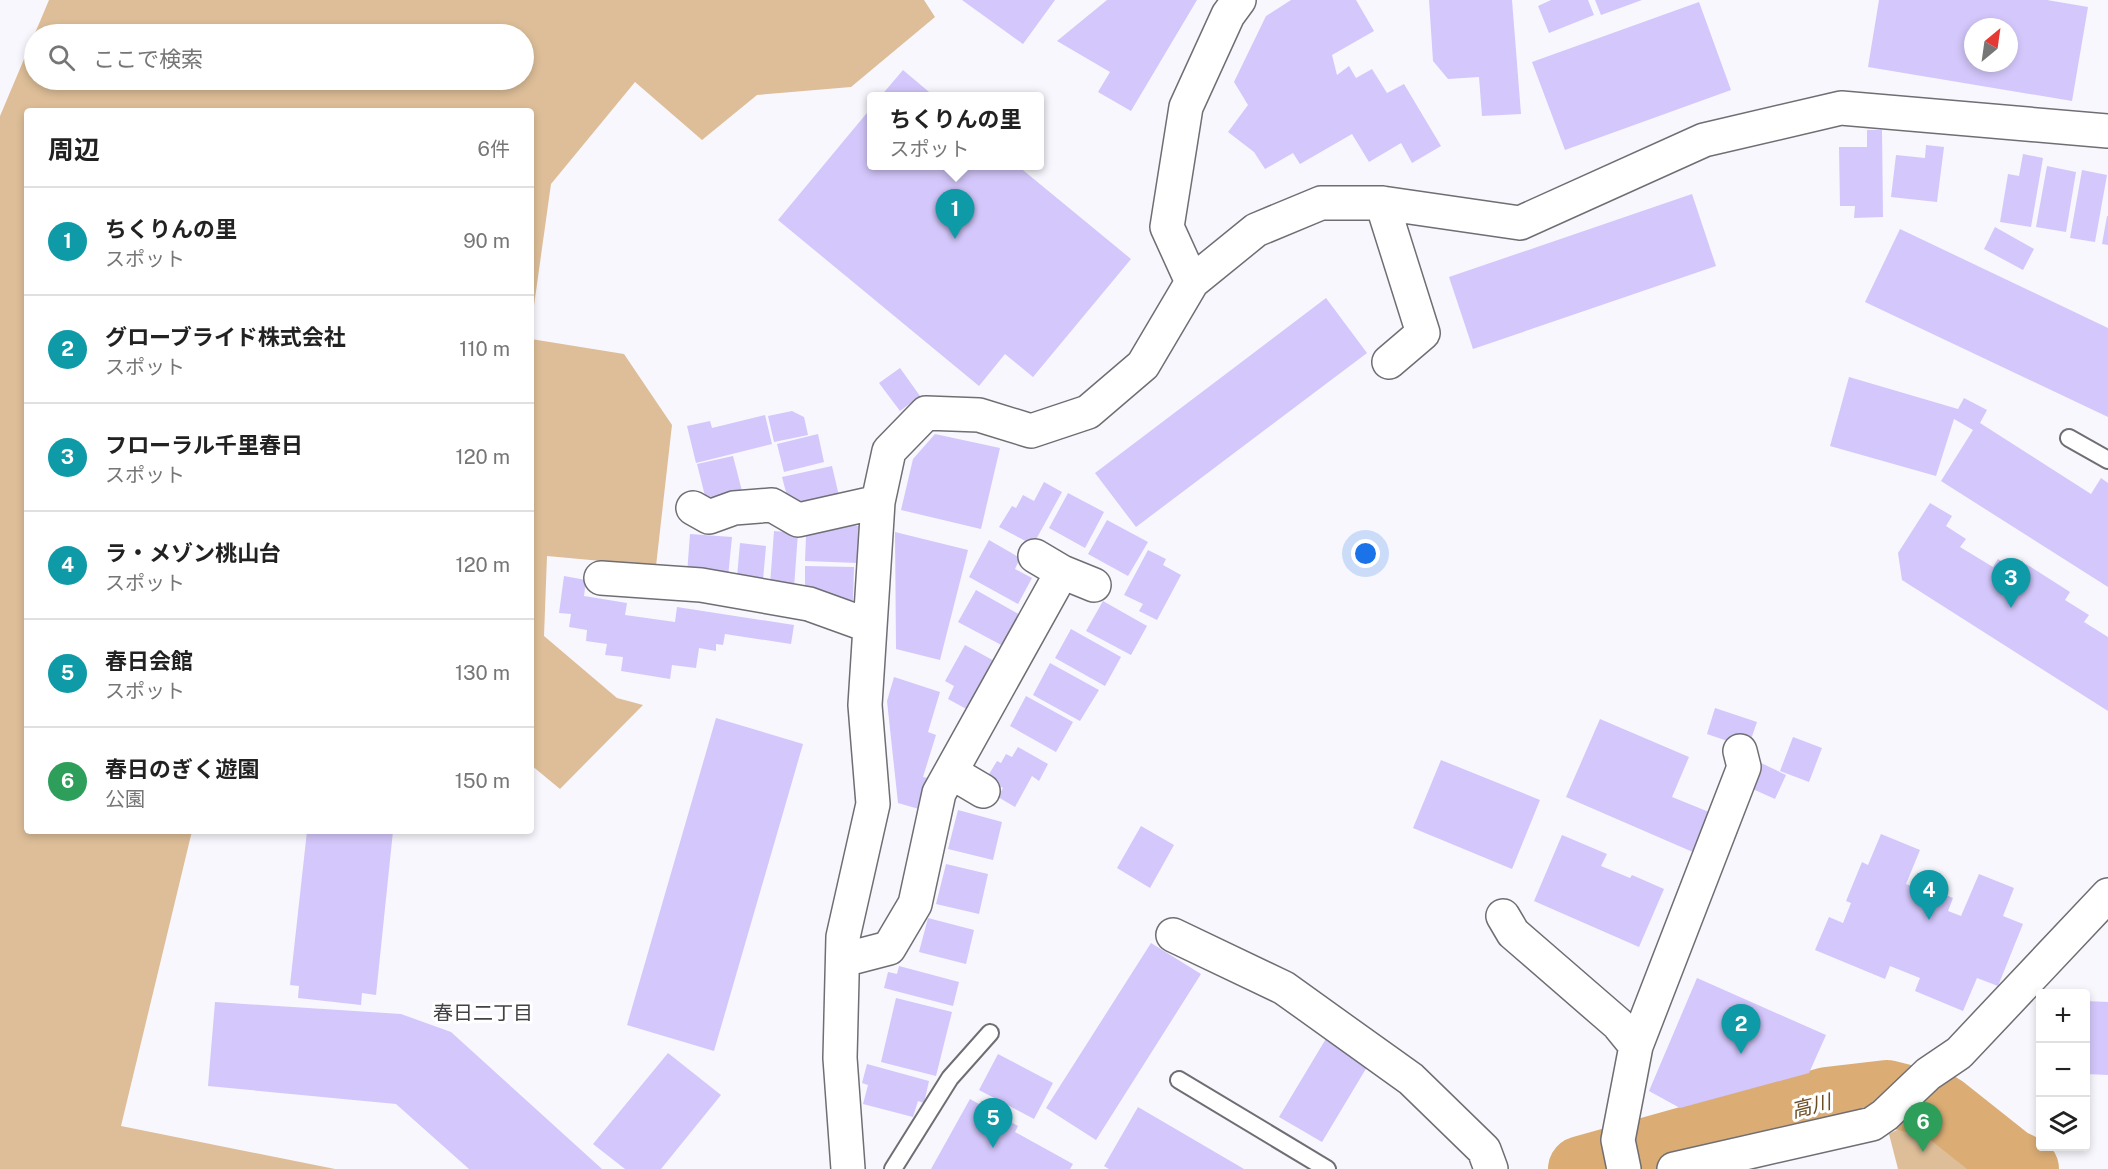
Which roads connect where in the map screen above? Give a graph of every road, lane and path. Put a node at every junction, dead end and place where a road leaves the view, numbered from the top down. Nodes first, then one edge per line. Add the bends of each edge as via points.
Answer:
1 (1239, 0) edge
2 (2108, 132) edge
3 (1382, 203) junction
4 (1192, 282) junction
5 (1389, 362) dead end
6 (2069, 438) dead end
7 (2108, 460) edge
8 (878, 502) junction
9 (693, 508) dead end
10 (602, 578) dead end
11 (1094, 585) dead end
12 (870, 626) junction
13 (1740, 751) dead end
14 (951, 772) junction
15 (982, 791) dead end
16 (2108, 895) edge
17 (1503, 916) dead end
18 (1173, 935) dead end
19 (843, 960) junction
20 (990, 1033) dead end
21 (1636, 1046) junction
22 (1179, 1080) dead end
23 (1621, 1154) edge
24 (848, 1169) edge
25 (892, 1169) edge
26 (1328, 1169) edge
27 (1491, 1169) edge
28 (1674, 1169) edge

1 - 4 street via 1228,15 1186,107 1167,227
2 - 3 street via 1841,108 1704,141 1520,223
3 - 4 street via 1321,203 1256,230
3 - 5 street via 1423,333
4 - 8 street via 1143,364 1088,412 1031,431 979,415 926,412 889,451
6 - 7 lane
8 - 9 street via 798,520 772,505 734,508 708,517
8 - 12 street
10 - 12 street via 701,585 809,604
11 - 14 street via 1049,564
12 - 19 street via 865,705 873,804 843,937
13 - 21 street via 1744,767
14 - 15 street
14 - 19 street via 939,793 915,904 890,948
16 - 28 street via 1959,1053 1928,1074 1872,1124
17 - 21 street via 1513,933 1618,1024
18 - 27 street via 1284,988 1411,1079 1485,1149
19 - 24 street via 840,1058
20 - 25 lane via 950,1078
21 - 23 street
22 - 26 lane

